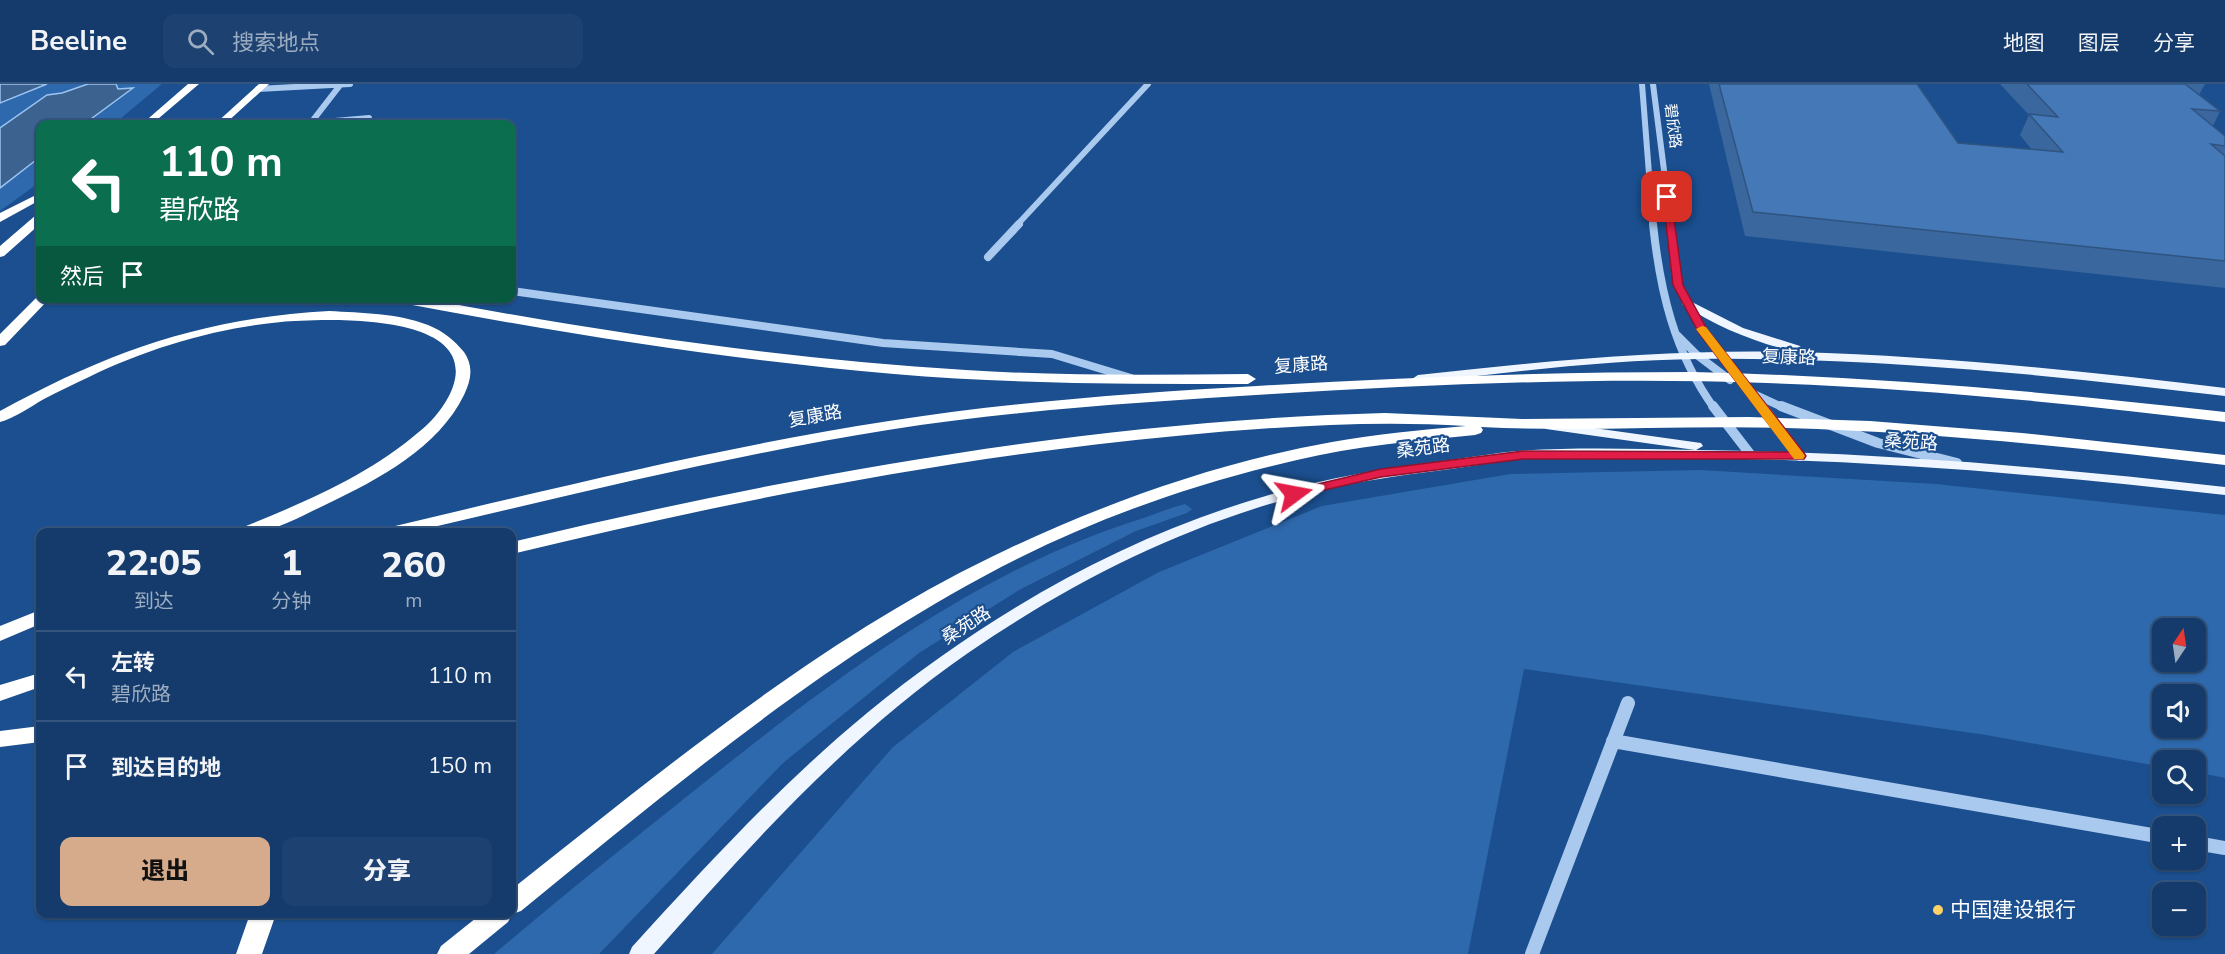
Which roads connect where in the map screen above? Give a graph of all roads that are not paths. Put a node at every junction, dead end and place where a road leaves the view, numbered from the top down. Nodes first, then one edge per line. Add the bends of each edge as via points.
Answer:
1 (194, 84) edge
2 (341, 84) edge
3 (350, 84) edge
4 (1148, 84) edge
5 (1642, 84) edge
6 (1653, 84) edge
7 (261, 87) edge
8 (369, 118) dead end
9 (152, 120) edge
10 (224, 120) edge
11 (314, 120) edge
12 (350, 120) edge
13 (36, 198) edge
14 (0, 218) edge
15 (36, 222) edge
16 (0, 253) edge
17 (988, 257) dead end
18 (516, 292) edge
19 (1686, 302) junction
20 (39, 303) edge
21 (424, 303) edge
22 (1673, 332) junction
23 (0, 342) edge
24 (1697, 355) junction
25 (1722, 355) junction
26 (1682, 356) junction
27 (1840, 357) junction
28 (1693, 377) junction
29 (1732, 378) junction
30 (1132, 379) junction
31 (1406, 381) junction
32 (1750, 392) junction
33 (2225, 392) edge
34 (0, 417) edge
35 (2225, 417) edge
36 (1726, 423) junction
37 (1775, 423) junction
38 (1536, 424) junction
39 (1820, 424) junction
40 (1750, 454) junction
41 (1800, 456) junction
42 (2225, 460) edge
43 (1965, 465) junction
44 (2225, 491) edge
45 (258, 528) edge
46 (408, 528) edge
47 (516, 547) edge
48 (36, 619) edge
49 (36, 627) edge
50 (0, 636) edge
51 (36, 681) edge
52 (0, 693) edge
53 (1628, 702) dead end
54 (36, 734) edge
55 (0, 739) edge
56 (1613, 741) junction
57 (2152, 835) edge
58 (2206, 845) edge
59 (2225, 848) edge
60 (516, 900) edge
61 (262, 918) edge
62 (494, 918) edge
63 (249, 954) edge
64 (450, 954) edge
65 (640, 954) edge
66 (1532, 954) edge

1 - 9 highway
2 - 3 street
2 - 7 street
2 - 11 street
4 - 17 street
5 - 22 street, 碧欣路 via 1659,286
6 - 19 street, 碧欣路 via 1678,285
7 - 10 highway
8 - 12 street
13 - 14 highway
15 - 16 highway
18 - 30 street via 883,343 1052,354
19 - 25 street, 碧欣路
19 - 27 main road via 1718,322 1760,339
20 - 23 highway
21 - 30 highway via 631,340 737,354 968,375
22 - 24 street
22 - 26 street, 碧欣路
24 - 25 main road
24 - 26 main road
24 - 29 street
25 - 27 main road
25 - 29 street, 碧欣路
26 - 28 street, 碧欣路
26 - 31 main road via 1523,367
27 - 33 main road via 2028,371
28 - 29 highway, 复康路
28 - 31 highway, 复康路
28 - 36 street, 碧欣路
29 - 32 street
29 - 32 street, 碧欣路
29 - 35 highway, 复康路 via 1959,389
30 - 31 highway
31 - 46 highway, 复康路 via 1124,398 889,425 623,478
32 - 37 street, 碧欣路
32 - 39 street
34 - 45 highway via 95,368 177,339 249,322 307,316 382,318 427,330 450,343 465,372 451,409 434,428 367,477
36 - 37 highway
36 - 38 highway
36 - 40 street, 碧欣路
37 - 39 highway
37 - 41 street, 碧欣路
38 - 40 main road
38 - 47 highway via 1384,418 1207,429 1013,449 822,481 608,524
38 - 60 highway via 1395,438 1289,456 1141,501 1032,546 926,602 789,690
39 - 42 highway via 2015,437
39 - 43 street via 1889,449
40 - 41 main road, 桑苑路
40 - 65 main road, 桑苑路 via 1523,455 1381,473 1272,499 1159,539 1046,597 958,652 872,719 788,795
41 - 43 main road, 桑苑路
43 - 44 main road, 桑苑路
48 - 50 highway
49 - 50 highway
51 - 52 highway
53 - 56 street
54 - 55 highway
56 - 57 street
56 - 66 street
58 - 59 street
61 - 63 highway
62 - 64 highway

